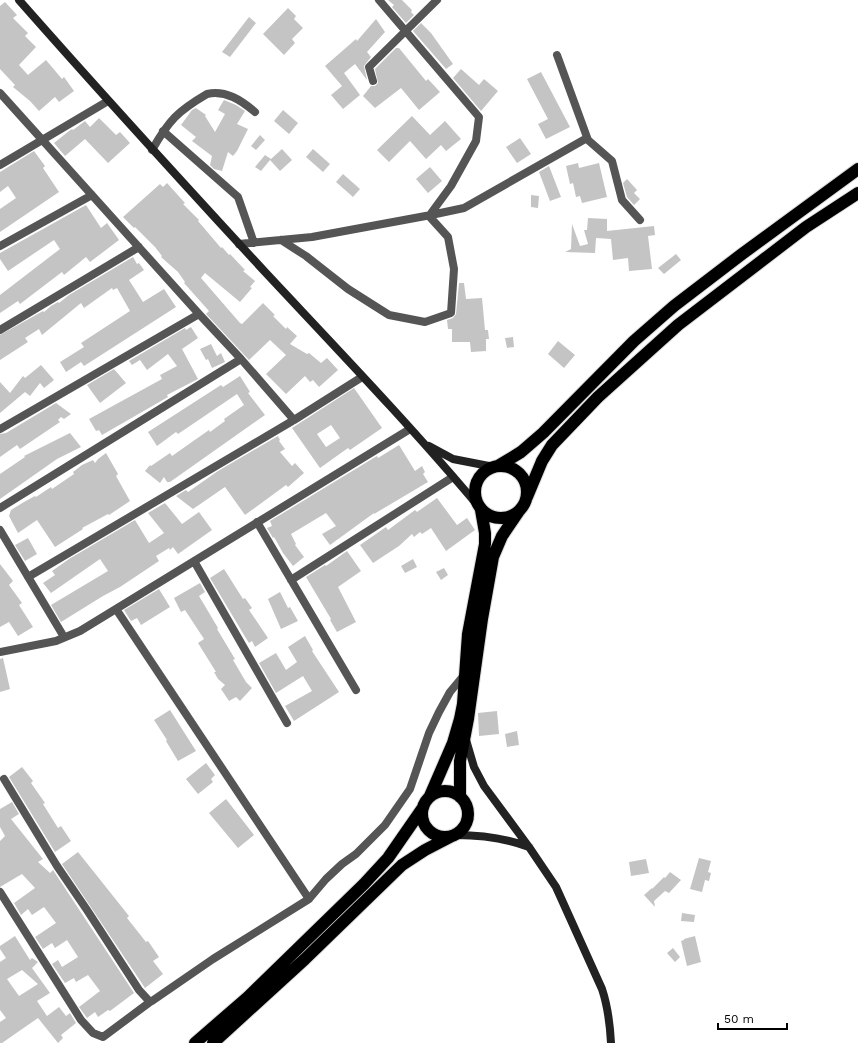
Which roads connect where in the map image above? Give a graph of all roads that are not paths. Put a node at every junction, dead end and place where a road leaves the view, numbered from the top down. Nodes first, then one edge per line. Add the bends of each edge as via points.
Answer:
1 (19, 0) edge
2 (379, 0) edge
3 (437, 0) edge
4 (405, 31) junction
5 (557, 55) dead end
6 (373, 81) dead end
7 (0, 93) edge
8 (108, 101) junction
9 (255, 112) dead end
10 (163, 131) junction
11 (587, 138) junction
12 (42, 140) junction
13 (152, 150) junction
14 (0, 165) edge
15 (858, 169) edge
16 (858, 193) edge
17 (92, 195) junction
18 (429, 216) junction
19 (640, 220) dead end
20 (281, 240) junction
21 (254, 243) junction
22 (239, 244) junction
23 (0, 246) edge
24 (139, 247) junction
25 (199, 314) junction
26 (0, 330) edge
27 (241, 359) junction
28 (362, 377) junction
29 (294, 420) junction
30 (0, 429) edge
31 (410, 429) junction
32 (419, 439) junction
33 (496, 466) junction
34 (453, 477) junction
35 (526, 497) junction
36 (0, 508) edge
37 (480, 509) junction
38 (519, 511) junction
39 (257, 522) junction
40 (0, 530) edge
41 (194, 561) junction
42 (28, 577) junction
43 (291, 580) junction
44 (116, 608) junction
45 (64, 637) junction
46 (0, 652) edge
47 (465, 674) junction
48 (356, 690) dead end
49 (288, 722) dead end
50 (464, 736) junction
51 (4, 779) dead end
52 (430, 796) junction
53 (460, 797) junction
54 (422, 809) junction
55 (454, 836) junction
56 (529, 847) junction
57 (0, 892) edge
58 (309, 899) junction
59 (150, 1002) junction
60 (195, 1043) edge
61 (213, 1043) edge
62 (611, 1043) edge

1 - 8 street
2 - 4 street
3 - 4 street
4 - 6 street via 369,67
4 - 18 street via 479,117 476,141 451,186
5 - 11 street
7 - 12 street
8 - 12 street
8 - 13 street
9 - 10 street via 244,102 228,94 207,94 174,116
10 - 13 street
10 - 21 street via 238,197
11 - 18 street via 464,208
11 - 19 street via 612,161 622,200
12 - 14 street
12 - 17 street
13 - 22 street
15 - 33 highway via 674,306 634,341 543,433 521,452
16 - 35 highway via 806,227 678,325 598,397 552,445
17 - 23 street
17 - 24 street
18 - 20 street via 312,237
18 - 20 street via 448,237 454,269 451,313 425,322 389,315 348,289
20 - 21 street
21 - 22 street
22 - 28 street
24 - 25 street
24 - 26 street
25 - 27 street
25 - 30 street
27 - 29 street
27 - 36 street
28 - 29 street
28 - 31 street
29 - 42 street
31 - 32 street
31 - 39 street
32 - 33 street via 453,459
32 - 34 street
33 - 35 highway via 506,466 520,474 526,485
33 - 37 highway via 486,470 476,483 475,500
34 - 37 street
34 - 43 street
35 - 38 highway
37 - 38 highway via 487,515 500,519 513,516
37 - 47 highway via 485,544 471,615
38 - 50 highway via 502,536 493,557
39 - 41 street
39 - 43 street
40 - 42 street
41 - 44 street
41 - 49 street
42 - 45 street
43 - 48 street
44 - 45 street via 80,631
44 - 58 street
45 - 46 street via 56,641
47 - 52 highway via 463,704 456,732
47 - 58 street via 450,692 439,712 410,789 402,802 385,825 326,879
50 - 53 highway via 460,761
50 - 56 street via 484,786
51 - 59 street via 57,866 139,990
52 - 53 highway via 448,791
52 - 54 highway
53 - 55 highway via 465,803 468,817 462,830
54 - 55 highway via 423,822 427,829 438,836
54 - 60 highway via 388,858 364,884 248,996
55 - 56 street via 493,837
55 - 61 highway via 402,865
56 - 62 street via 562,899 602,989 610,1018
57 - 59 street via 81,1020 93,1033 103,1037
58 - 59 street via 212,959

